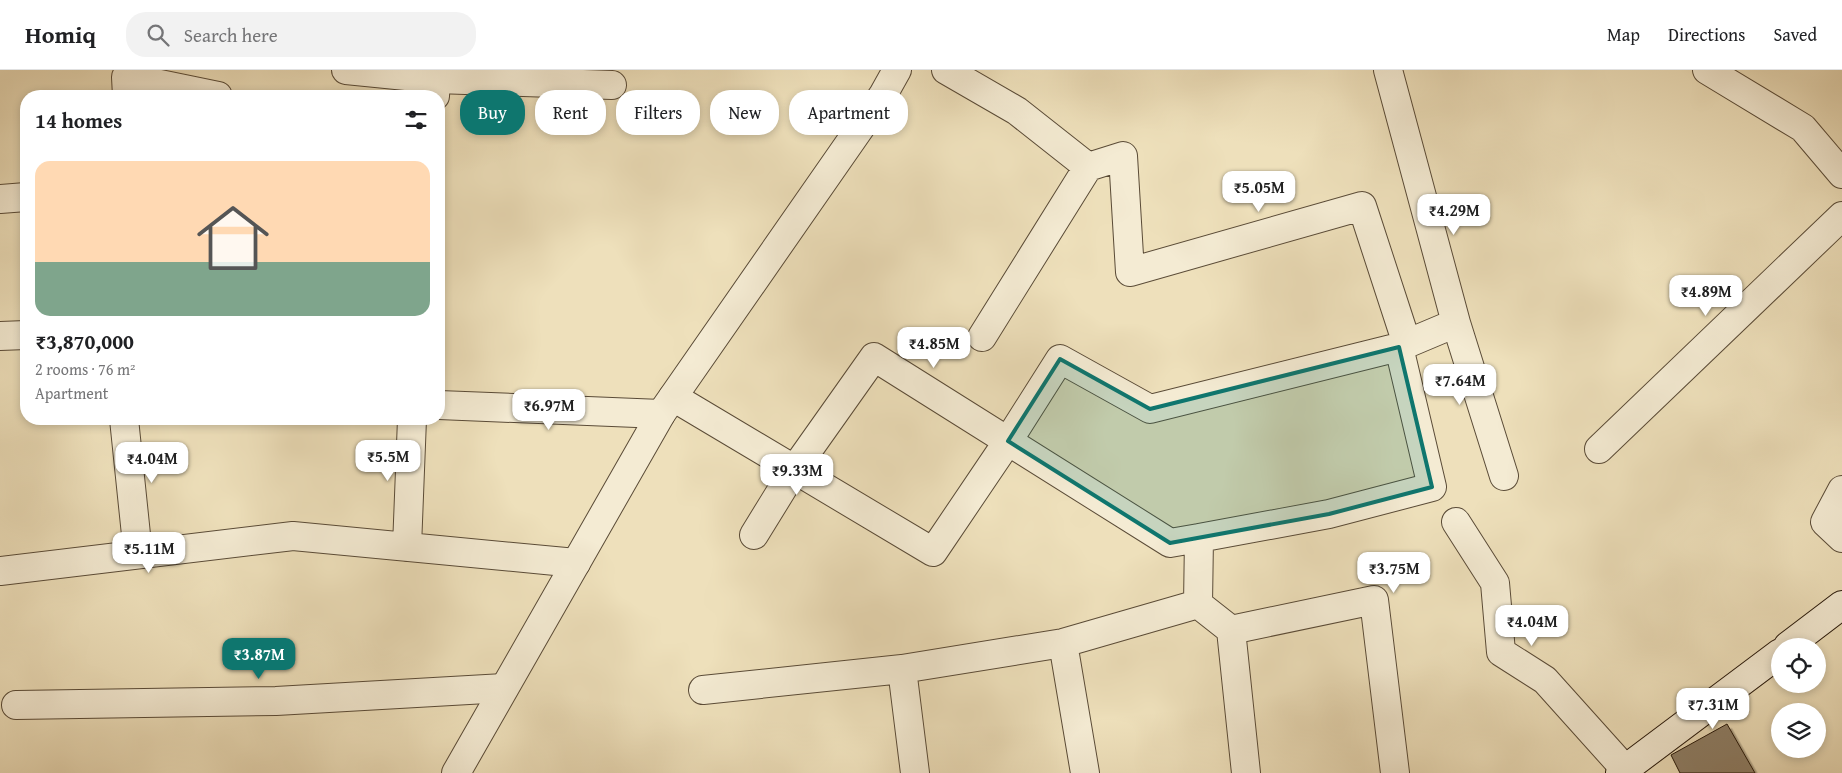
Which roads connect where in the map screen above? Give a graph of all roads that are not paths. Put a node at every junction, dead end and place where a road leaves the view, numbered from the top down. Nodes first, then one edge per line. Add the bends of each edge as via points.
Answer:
1 (346, 70) edge
2 (897, 70) edge
3 (946, 70) edge
4 (1388, 70) edge
5 (1707, 70) edge
6 (436, 82) edge
7 (612, 85) dead end
8 (127, 90) edge
9 (190, 90) edge
10 (1088, 167) junction
11 (1842, 174) edge
12 (20, 198) edge
13 (0, 199) edge
14 (1842, 216) edge
15 (1456, 323) junction
16 (20, 335) edge
17 (0, 336) edge
18 (982, 337) dead end
19 (1403, 345) junction
20 (445, 405) edge
21 (667, 405) junction
22 (125, 425) edge
23 (412, 425) edge
24 (1008, 441) junction
25 (1599, 450) dead end
26 (794, 470) junction
27 (1504, 476) dead end
28 (1842, 490) edge
29 (1456, 522) dead end
30 (754, 535) dead end
31 (1198, 538) junction
32 (1842, 538) edge
33 (407, 547) junction
34 (138, 554) junction
35 (576, 563) junction
36 (0, 571) edge
37 (1198, 604) junction
38 (1842, 605) edge
39 (1231, 630) junction
40 (1799, 638) edge
41 (1063, 643) junction
42 (1771, 660) edge
43 (902, 669) junction
44 (504, 688) junction
45 (703, 690) dead end
46 (16, 705) dead end
47 (1622, 771) edge
48 (456, 773) edge
49 (915, 773) edge
50 (1085, 773) edge
51 (1246, 773) edge
52 (1395, 773) edge

1 - 6 street
2 - 21 street
3 - 10 street via 1017,111
4 - 15 street
5 - 11 street via 1803,128
6 - 7 street
8 - 9 street via 126,76
10 - 18 street
10 - 19 street via 1123,156 1130,272 1362,206
12 - 13 street
14 - 25 street
15 - 19 street
15 - 27 street
16 - 17 street
19 - 24 street via 1150,409 1060,359
19 - 31 street via 1432,487 1329,514
20 - 21 street
21 - 26 street
21 - 35 street
22 - 34 street
23 - 33 street
24 - 26 street via 933,552
24 - 26 street via 874,357
24 - 31 street via 1170,543
26 - 30 street
28 - 32 street via 1825,522
29 - 47 street via 1495,583 1501,652 1545,680
31 - 37 street
33 - 34 street via 293,536
33 - 35 street
34 - 36 street
35 - 44 street
37 - 39 street
37 - 41 street
38 - 40 street
39 - 51 street
39 - 52 street via 1374,600
41 - 43 street
41 - 50 street
42 - 47 street
43 - 45 street
43 - 49 street
44 - 46 street via 276,701
44 - 48 street

